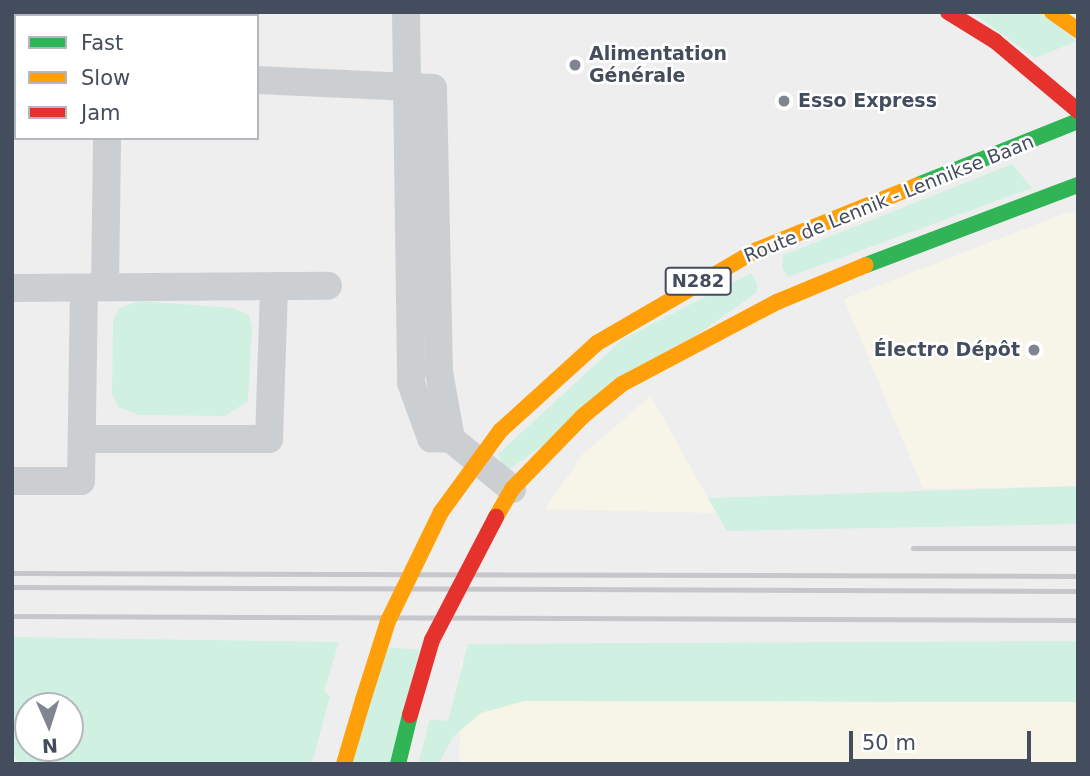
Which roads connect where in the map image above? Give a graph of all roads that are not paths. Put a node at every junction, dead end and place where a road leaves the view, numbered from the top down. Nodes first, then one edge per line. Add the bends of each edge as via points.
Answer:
1 (406, 12) edge
2 (948, 12) edge
3 (1052, 12) edge
4 (1078, 30) edge
5 (259, 80) edge
6 (420, 89) junction
7 (1078, 111) edge
8 (1078, 121) edge
9 (107, 140) edge
10 (1078, 186) edge
11 (274, 286) junction
12 (328, 286) dead end
13 (94, 287) junction
14 (12, 288) edge
15 (82, 439) junction
16 (475, 463) junction
17 (12, 481) edge
18 (512, 489) junction
19 (344, 764) edge
20 (398, 764) edge

1 - 6 street
2 - 7 main road via 995,41
3 - 4 main road
5 - 6 street
6 - 16 street via 411,383 431,438 451,439
8 - 16 main road, Route de Lennik - Lennikse Baan / N282 via 757,250 673,295 588,351 500,431
9 - 13 street
10 - 18 main road, N282 via 777,302 676,352 613,392 543,454
11 - 12 street
11 - 13 street
11 - 15 street via 269,439
13 - 14 street
13 - 15 street
15 - 17 street via 81,481
16 - 18 street
16 - 19 main road, Route de Lennik - Lennikse Baan / N282, bridge via 441,512 388,621
18 - 20 main road, N282, bridge via 469,562 432,640

